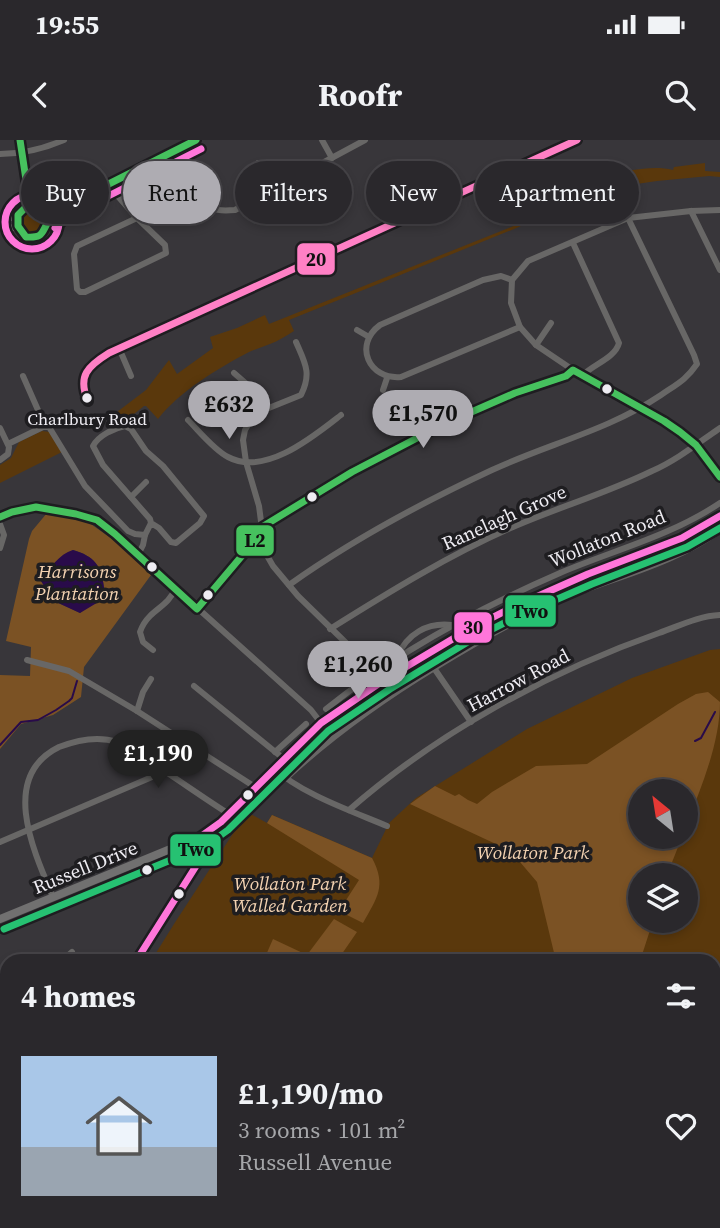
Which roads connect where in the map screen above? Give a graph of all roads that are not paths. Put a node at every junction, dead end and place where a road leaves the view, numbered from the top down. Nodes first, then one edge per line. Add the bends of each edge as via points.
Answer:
1 (20, 140) edge
2 (64, 140) edge
3 (196, 140) edge
4 (323, 140) edge
5 (365, 140) edge
6 (577, 140) edge
7 (176, 150) junction
8 (22, 152) junction
9 (0, 154) edge
10 (332, 158) junction
11 (23, 161) edge
12 (326, 161) edge
13 (109, 184) edge
14 (109, 186) edge
15 (123, 202) edge
16 (21, 210) edge
17 (235, 210) edge
18 (720, 210) edge
19 (691, 211) junction
20 (17, 217) junction
21 (639, 217) edge
22 (137, 218) joint
23 (0, 220) edge
24 (47, 224) edge
25 (612, 224) edge
26 (631, 224) edge
27 (0, 225) edge
28 (18, 229) junction
29 (573, 243) junction
30 (720, 270) edge
31 (512, 280) junction
32 (551, 323) dead end
33 (520, 327) junction
34 (357, 330) dead end
35 (369, 338) junction
36 (296, 342) dead end
37 (536, 345) junction
38 (119, 348) junction
39 (573, 370) junction
40 (235, 372) dead end
41 (583, 375) junction
42 (23, 376) dead end
43 (131, 376) dead end
44 (387, 378) junction
45 (383, 390) dead end
46 (88, 401) dead end
47 (268, 408) junction
48 (641, 408) junction
49 (342, 415) dead end
50 (187, 419) dead end
51 (46, 427) junction
52 (0, 428) edge
53 (720, 428) edge
54 (8, 444) junction
55 (696, 444) junction
56 (0, 460) edge
57 (246, 462) junction
58 (720, 477) edge
59 (146, 482) dead end
60 (131, 497) junction
61 (720, 502) edge
62 (720, 516) edge
63 (0, 517) edge
64 (151, 523) junction
65 (0, 524) edge
66 (262, 530) junction
67 (720, 531) edge
68 (145, 535) junction
69 (0, 548) edge
70 (138, 555) junction
71 (289, 585) junction
72 (175, 589) junction
73 (197, 609) junction
74 (720, 615) edge
75 (453, 625) junction
76 (330, 629) junction
77 (140, 632) junction
78 (130, 633) dead end
79 (153, 650) dead end
80 (425, 655) junction
81 (396, 659) junction
82 (27, 660) dead end
83 (435, 668) junction
84 (376, 672) junction
85 (384, 680) junction
86 (150, 683) dead end
87 (194, 686) dead end
88 (326, 709) dead end
89 (137, 710) junction
90 (471, 722) junction
91 (321, 723) junction
92 (306, 724) dead end
93 (275, 752) junction
94 (284, 759) junction
95 (160, 768) junction
96 (274, 768) junction
97 (286, 778) junction
98 (255, 787) junction
99 (349, 810) junction
100 (228, 815) junction
101 (387, 826) dead end
102 (25, 832) junction
103 (201, 837) junction
104 (0, 842) edge
105 (182, 845) junction
106 (210, 845) junction
107 (197, 858) junction
108 (194, 867) junction
109 (53, 897) junction
110 (0, 919) edge
111 (140, 954) edge

1 - 8 street
2 - 8 street
3 - 7 street
4 - 10 street
5 - 10 street
6 - 38 street
7 - 13 street
7 - 17 street via 203,202 221,211
8 - 9 street
8 - 11 street
10 - 12 street
14 - 15 street
16 - 20 street
18 - 19 street
19 - 21 street
19 - 30 street
20 - 23 street
20 - 28 street
22 - 22 street via 165,245 166,253 80,292 74,254 77,246
24 - 28 street via 35,238
25 - 29 street
26 - 48 street via 697,364 688,377
27 - 28 street
29 - 31 street via 528,261
29 - 41 street via 619,343 614,353
31 - 33 street via 511,303
31 - 35 street via 501,276 483,280 380,325
32 - 37 street
33 - 37 street
33 - 44 street via 405,376
34 - 35 street
35 - 44 street via 369,362
36 - 47 street via 307,382 301,395
37 - 39 street
38 - 43 street
38 - 46 street via 86,372 83,381
39 - 41 street
39 - 66 street via 444,424 352,472
40 - 47 street
41 - 48 street
42 - 51 street
44 - 45 street
47 - 57 street via 245,430
48 - 55 street
48 - 71 street via 494,469 392,520
49 - 57 street via 283,454
50 - 57 street via 227,457
51 - 54 street
51 - 68 street via 90,492 128,531
52 - 54 street
53 - 55 street, Ranelagh Grove
54 - 56 street via 8,454
55 - 58 street
55 - 76 street, Ranelagh Grove via 655,470 511,528 433,567
57 - 66 street
59 - 60 street
60 - 64 street
60 - 64 street via 93,446 99,438 125,426 204,516 176,543
61 - 75 street, Wollaton Road via 660,535 557,575
62 - 80 main road, Wollaton Road via 682,538 540,595
63 - 70 street via 36,507 89,517
64 - 68 street
65 - 69 street via 4,535
66 - 71 street via 267,558
66 - 73 street
67 - 83 street, Wollaton Road via 672,557 549,604
68 - 70 street
70 - 72 street
71 - 76 street
72 - 73 street
72 - 77 street
73 - 91 street
74 - 90 street, Harrow Road via 700,617 594,659
75 - 81 street, Wollaton Road
75 - 81 street via 419,630 404,643
76 - 84 street
77 - 78 street
77 - 79 street
80 - 83 street
80 - 85 main road, Wollaton Road
81 - 84 street, Wollaton Road
82 - 89 street via 69,671
83 - 90 street
83 - 97 street, Wollaton Road via 353,721
84 - 85 street
84 - 88 street, Wollaton Road
85 - 91 main road, Wollaton Road
86 - 89 street
87 - 93 street
89 - 98 street
90 - 99 street, Harrow Road via 398,770
91 - 94 main road, Wollaton Road
92 - 93 street
93 - 94 street
94 - 96 main road, Wollaton Road
95 - 100 street
95 - 102 street via 152,777
95 - 102 street via 115,741 84,740 51,751 26,772 18,792
96 - 97 street
96 - 98 main road, Wollaton Road
97 - 99 street
98 - 100 main road, Wollaton Road
99 - 101 street
100 - 103 main road, Wollaton Road
100 - 106 street, Wollaton Road
102 - 104 street
102 - 109 street
103 - 105 main road, Wollaton Road
103 - 106 street
103 - 107 street, Wollaton Road
105 - 107 street via 194,850
105 - 109 main road, Russell Drive
106 - 108 street, Wollaton Road
107 - 108 street, Wollaton Road
108 - 111 street, Wollaton Road
109 - 110 main road, Russell Drive

